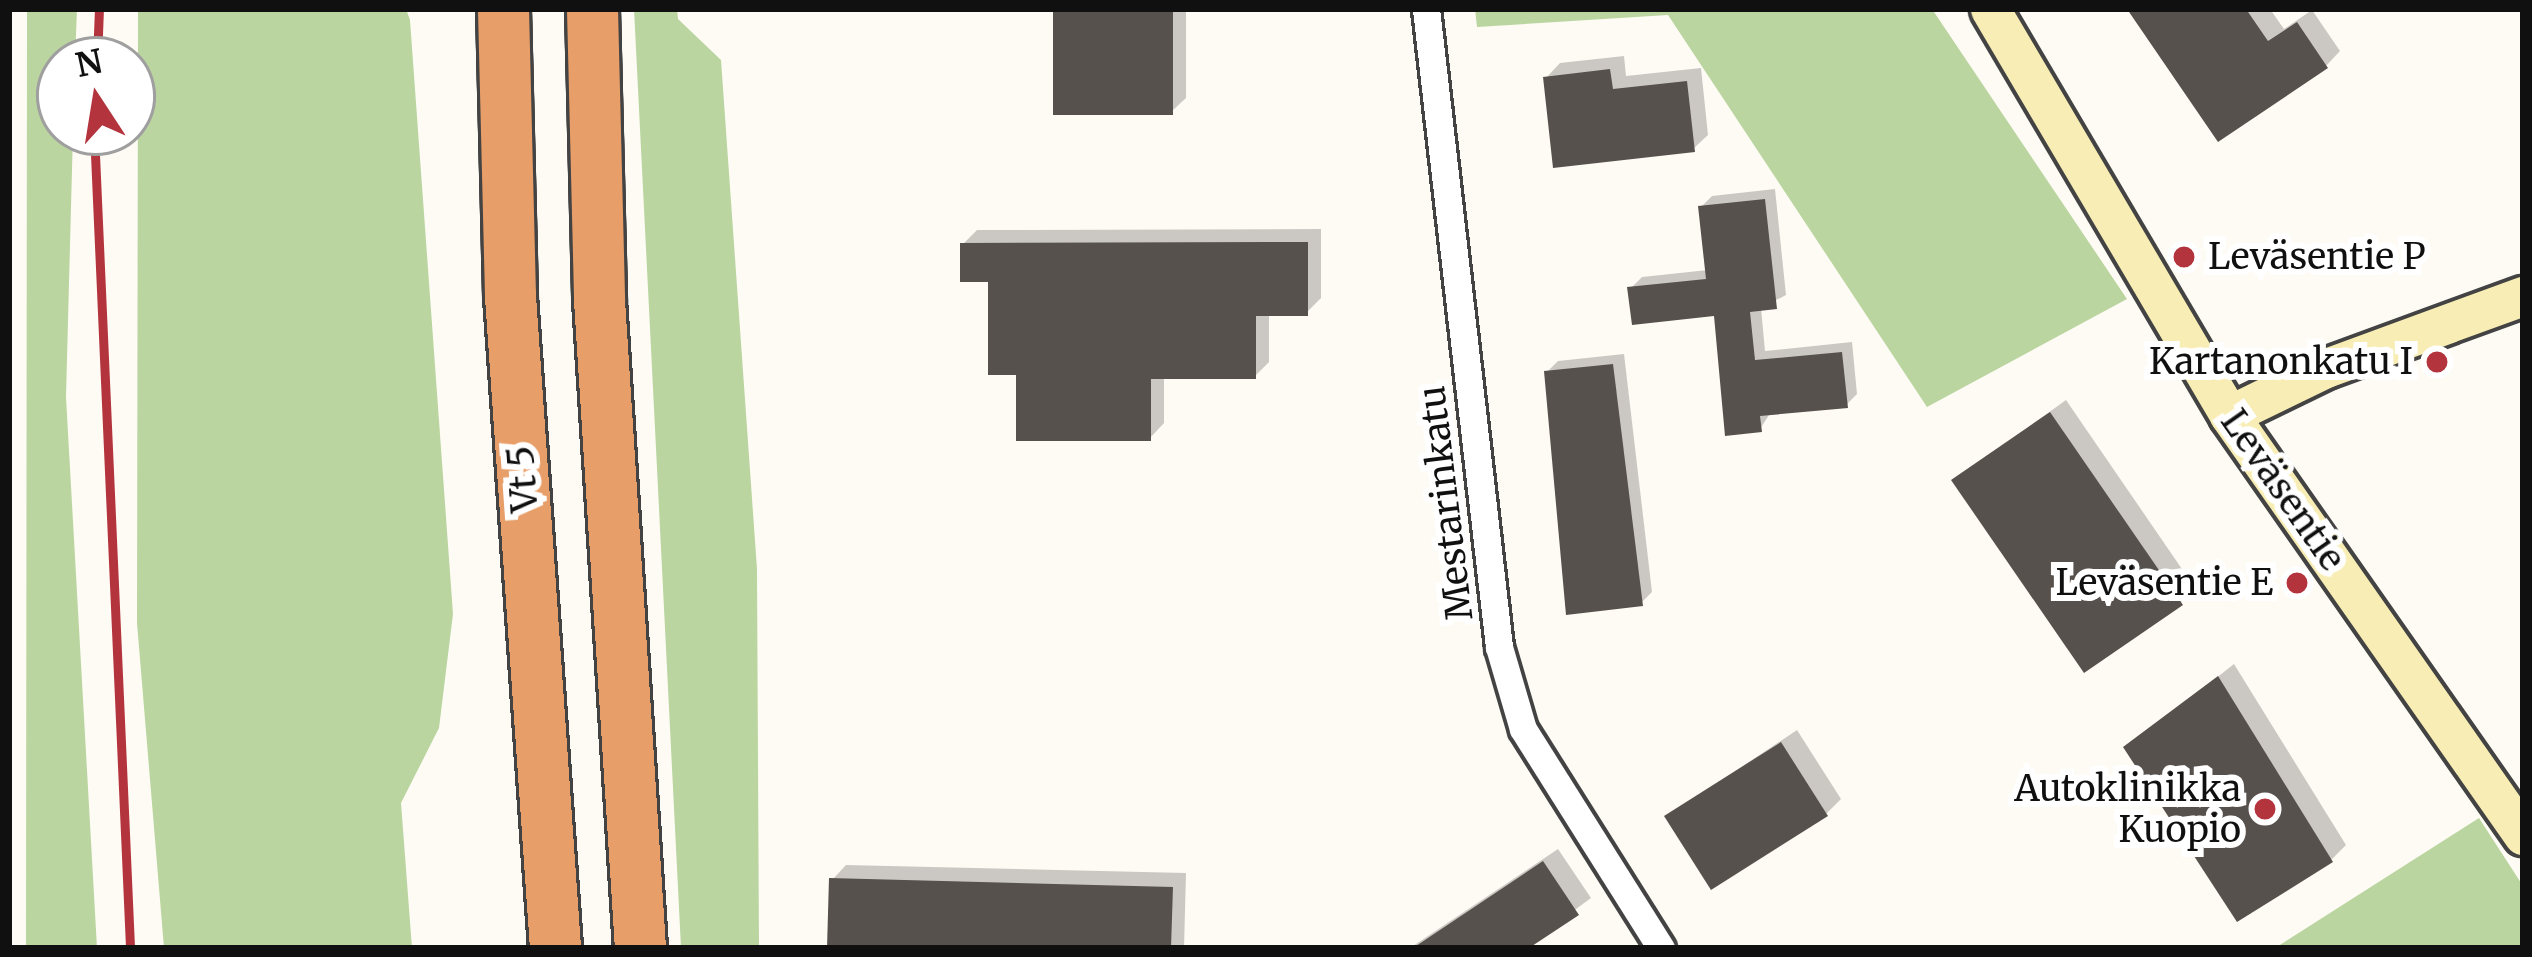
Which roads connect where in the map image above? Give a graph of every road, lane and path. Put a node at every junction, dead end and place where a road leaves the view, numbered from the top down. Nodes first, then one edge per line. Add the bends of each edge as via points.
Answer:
1 (503, 9) edge
2 (592, 9) edge
3 (1426, 9) edge
4 (1990, 9) edge
5 (2523, 296) edge
6 (2229, 415) junction
7 (2523, 835) edge
8 (555, 948) edge
9 (640, 948) edge
10 (1661, 948) edge

1 - 8 highway, Vt 5 via 510,296
2 - 9 highway via 599,300
3 - 10 street, Mestarinkatu via 1499,647 1523,729
4 - 6 main road, Leväsentie
5 - 6 main road via 2326,368
6 - 7 main road, Leväsentie

